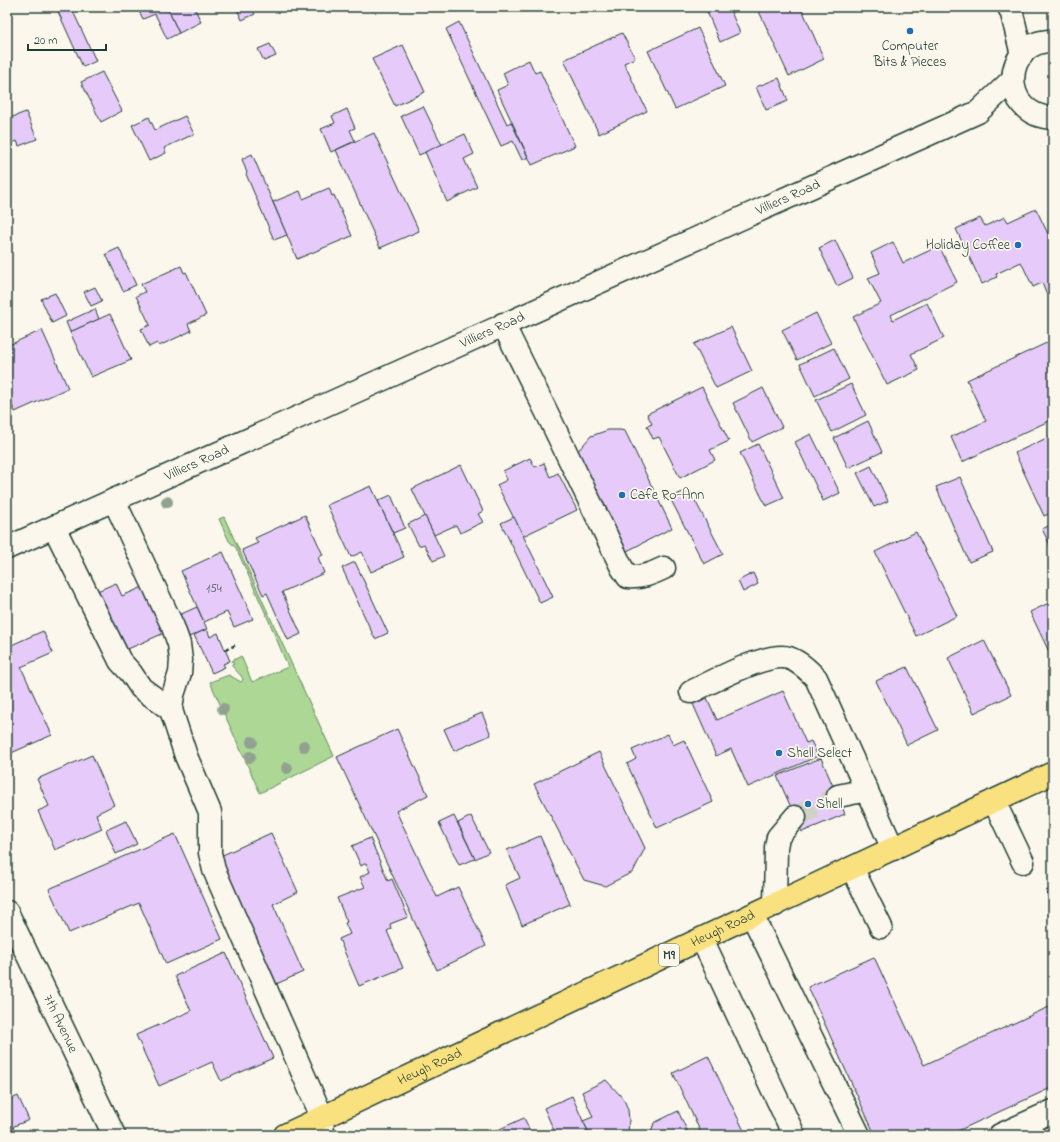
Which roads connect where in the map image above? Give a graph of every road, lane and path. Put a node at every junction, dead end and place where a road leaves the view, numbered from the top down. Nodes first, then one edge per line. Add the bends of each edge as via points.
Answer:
1 (1010, 10) edge
2 (1050, 40) edge
3 (1022, 55) junction
4 (1013, 79) junction
5 (1026, 109) junction
6 (978, 112) junction
7 (1053, 118) edge
8 (503, 324) junction
9 (114, 500) junction
10 (54, 527) junction
11 (7, 548) edge
12 (664, 568) dead end
13 (236, 646) dead end
14 (225, 650) dead end
15 (691, 692) dead end
16 (171, 710) junction
17 (1053, 773) edge
18 (867, 790) junction
19 (838, 796) tunnel mouth
20 (994, 801) junction
21 (795, 816) tunnel mouth
22 (893, 849) junction
23 (1023, 862) dead end
24 (852, 868) junction
25 (775, 905) junction
26 (7, 912) edge
27 (752, 915) junction
28 (881, 927) dead end
29 (702, 940) junction
30 (1053, 1111) edge
31 (323, 1126) edge
32 (114, 1135) edge
33 (284, 1135) edge
34 (794, 1135) edge
35 (859, 1135) edge
36 (1000, 1135) edge

1 - 2 street
1 - 3 street
2 - 3 street via 1036,43
3 - 4 street via 1017,61
4 - 5 street via 1013,88 1018,100
4 - 6 street, Villiers Road
5 - 6 street, Villiers Road
5 - 7 street via 1035,115
6 - 8 street, Villiers Road
8 - 9 street, Villiers Road
8 - 12 street via 622,568 628,577 640,578
9 - 10 street, Villiers Road
9 - 16 street via 180,644 180,672
10 - 11 street, Villiers Road
10 - 16 street via 120,661 141,688
13 - 14 path
15 - 18 street via 756,662 773,658 788,658 804,666 816,678
16 - 31 street via 186,756 210,812 210,853 214,870
17 - 20 main road, Heugh Road / M9
18 - 19 street
18 - 22 street
20 - 22 main road, Heugh Road / M9
20 - 23 street
21 - 25 street via 778,837
22 - 24 main road, Heugh Road / M9
24 - 25 main road, Heugh Road / M9
24 - 28 street
25 - 27 main road, Heugh Road / M9
26 - 32 street, 7th Avenue
27 - 29 main road, Heugh Road / M9
27 - 35 street
29 - 31 main road, Heugh Road / M9
29 - 34 street
30 - 36 street
31 - 33 main road, Heugh Road / M9

